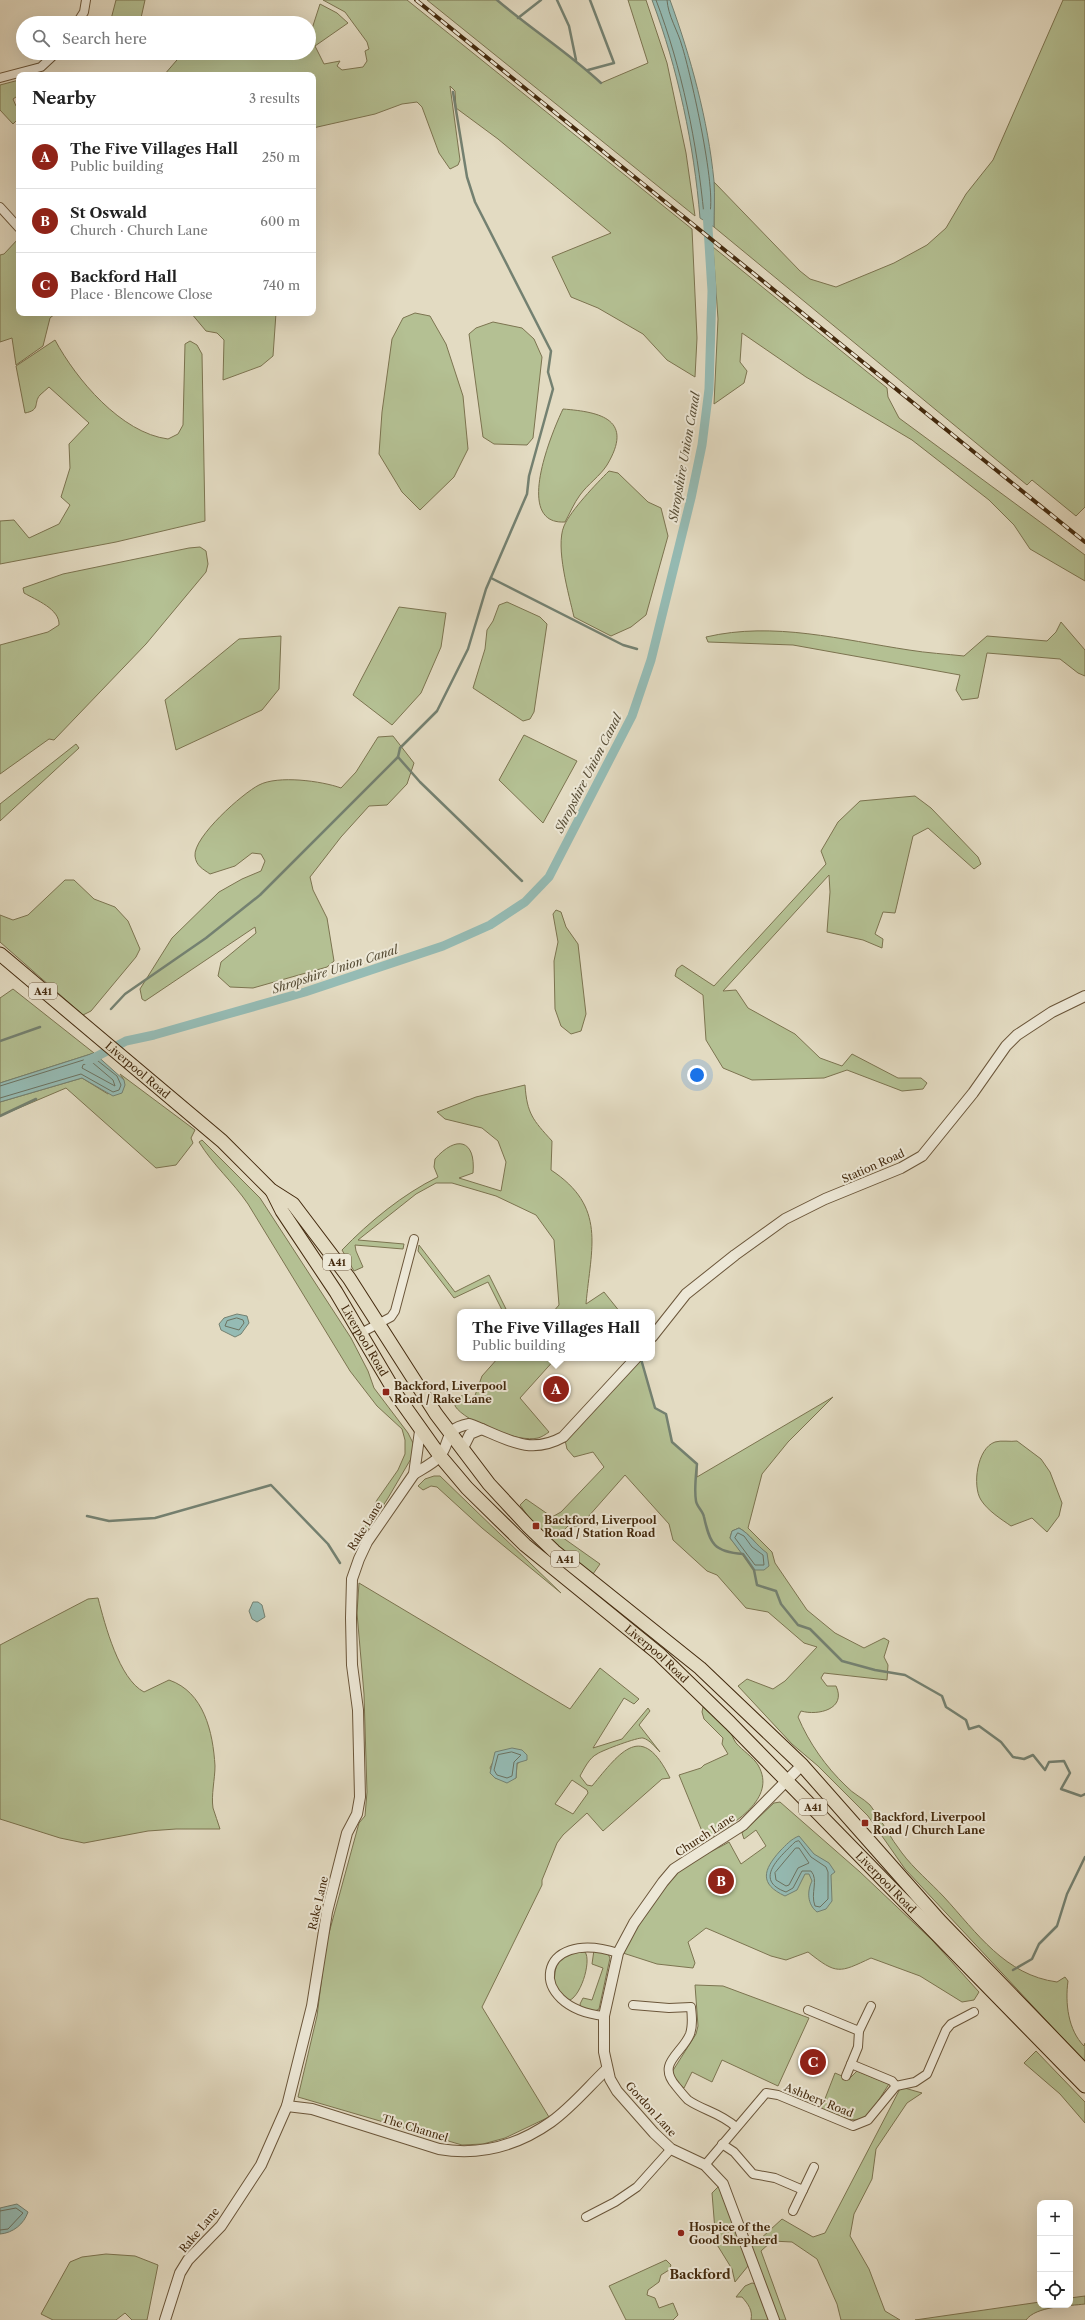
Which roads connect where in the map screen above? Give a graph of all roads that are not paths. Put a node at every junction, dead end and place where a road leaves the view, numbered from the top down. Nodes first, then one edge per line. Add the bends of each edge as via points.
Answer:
1 (86, 0) edge
2 (81, 16) edge
3 (48, 60) edge
4 (22, 72) edge
5 (16, 74) edge
6 (0, 78) edge
7 (0, 207) edge
8 (16, 225) edge
9 (0, 954) edge
10 (1085, 996) edge
11 (272, 1190) junction
12 (414, 1239) dead end
13 (378, 1323) junction
14 (361, 1333) junction
15 (655, 1333) edge
16 (633, 1361) edge
17 (482, 1429) junction
18 (420, 1431) junction
19 (449, 1433) junction
20 (462, 1450) junction
21 (440, 1456) junction
22 (414, 1474) junction
23 (802, 1765) junction
24 (787, 1780) junction
25 (618, 1953) junction
26 (633, 2006) dead end
27 (871, 2006) dead end
28 (808, 2010) dead end
29 (974, 2012) dead end
30 (604, 2016) junction
31 (859, 2031) junction
32 (851, 2064) junction
33 (607, 2069) junction
34 (1085, 2071) edge
35 (846, 2076) dead end
36 (896, 2086) junction
37 (1085, 2086) edge
38 (287, 2106) junction
39 (736, 2127) junction
40 (722, 2144) junction
41 (671, 2149) junction
42 (704, 2164) junction
43 (814, 2167) dead end
44 (803, 2190) junction
45 (793, 2210) dead end
46 (586, 2217) dead end
47 (165, 2320) edge
48 (774, 2320) edge

1 - 2 street
3 - 4 street via 41,67
5 - 6 street
7 - 8 street
9 - 11 highway, Liverpool Road / A41 via 222,1141
10 - 15 street, Station Road via 1052,1012 1010,1043 922,1156 901,1168 825,1199 785,1219 686,1294
11 - 13 highway, Liverpool Road / A41 via 293,1204 349,1278
11 - 14 highway, Liverpool Road / A41 via 282,1211
12 - 13 street via 395,1311 391,1317
13 - 14 street
13 - 19 highway, Liverpool Road / A41
14 - 18 highway, Liverpool Road / A41
16 - 17 street via 563,1437 550,1444 518,1445
17 - 19 street via 469,1424 455,1428
17 - 20 street via 470,1434
18 - 21 highway, Liverpool Road / A41
18 - 22 street, Rake Lane
19 - 20 highway, Liverpool Road / A41
19 - 21 street
20 - 23 highway, Liverpool Road / A41 via 489,1484 554,1551 700,1668
21 - 22 street, Rake Lane
21 - 24 highway, Liverpool Road / A41 via 467,1488 520,1540 658,1654
22 - 38 street, Rake Lane via 367,1542 352,1579 352,1665 358,1710 360,1797 357,1814 347,1832 327,1912 310,2013
23 - 24 street, Church Lane
23 - 34 highway, Liverpool Road / A41 via 939,1920
24 - 25 street, Church Lane via 743,1825 674,1870 634,1923
24 - 37 highway, Liverpool Road / A41
25 - 30 street, Church Lane
25 - 30 street via 605,1948 572,1949 562,1952 555,1958 552,1966 552,1986 562,2001 588,2014
26 - 39 street via 690,2007 690,2034 670,2061 668,2072 672,2082 688,2100 714,2111
27 - 31 street
28 - 31 street
29 - 36 street via 951,2024 946,2030 927,2074 915,2082
30 - 33 street, Church Lane via 604,2052
31 - 32 street via 858,2047
32 - 35 street
32 - 36 street via 892,2081
33 - 38 street, The Channel via 552,2121 526,2137 481,2152 460,2153 439,2149 312,2109
33 - 41 street, Gordon Lane via 617,2091
36 - 39 street, Ashbery Road via 875,2113 859,2125 846,2125 772,2093 766,2093
38 - 47 street, Rake Lane via 261,2165 221,2226 188,2260 180,2273
39 - 40 street, Ashbery Road
40 - 42 street, Ashbery Road
40 - 44 street via 734,2152 753,2174 775,2178
41 - 42 street, Gordon Lane
41 - 46 street via 637,2187
42 - 48 street, Gordon Lane via 723,2184
43 - 44 street
44 - 45 street

